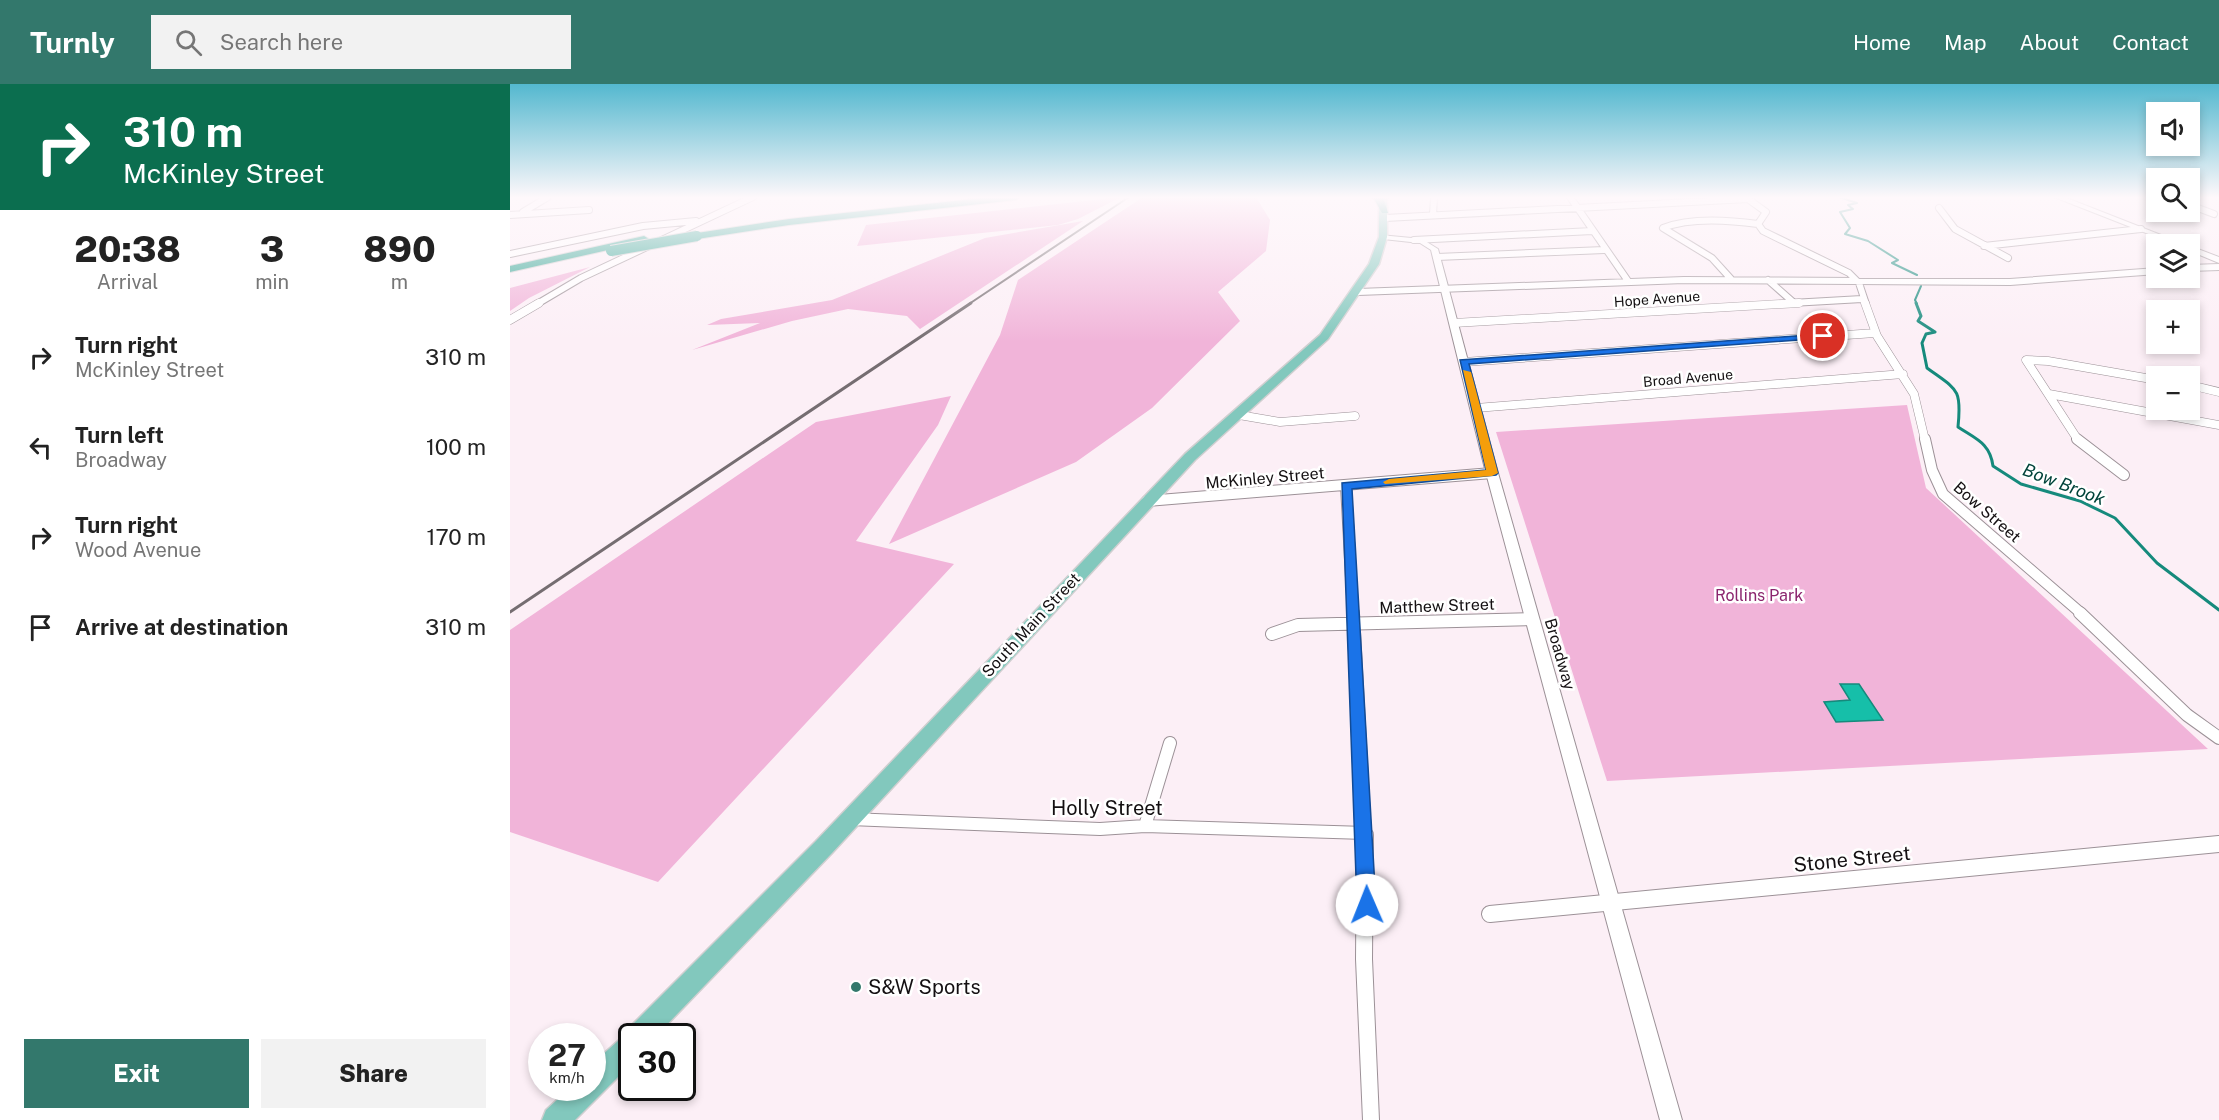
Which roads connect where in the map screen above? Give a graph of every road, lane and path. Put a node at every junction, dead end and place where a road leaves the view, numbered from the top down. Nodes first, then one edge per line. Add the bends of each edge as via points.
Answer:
1 (551, 245) edge
2 (616, 245) edge
3 (634, 245) edge
4 (659, 245) edge
5 (1380, 245) edge
6 (1429, 245) edge
7 (1602, 245) edge
8 (1690, 245) edge
9 (1791, 245) edge
10 (1990, 245) edge
11 (1984, 246) joint
12 (1604, 249) junction
13 (2200, 252) edge
14 (510, 254) edge
15 (1437, 257) junction
16 (2008, 258) dead end
17 (2219, 260) edge
18 (2219, 267) edge
19 (2200, 268) edge
20 (510, 269) edge
21 (2146, 272) edge
22 (510, 274) edge
23 (1731, 279) junction
24 (1768, 280) junction
25 (1858, 280) junction
26 (1628, 281) junction
27 (1444, 289) junction
28 (1358, 292) junction
29 (1862, 298) junction
30 (1793, 302) junction
31 (510, 320) edge
32 (1454, 323) junction
33 (1875, 333) junction
34 (1464, 362) junction
35 (1903, 374) junction
36 (2146, 378) edge
37 (2200, 387) edge
38 (2219, 392) edge
39 (2049, 394) junction
40 (1476, 408) junction
41 (1239, 415) junction
42 (1356, 416) dead end
43 (2219, 425) edge
44 (1492, 473) junction
45 (2124, 475) dead end
46 (1346, 486) junction
47 (1147, 501) junction
48 (1532, 619) junction
49 (1354, 625) junction
50 (1272, 634) dead end
51 (2219, 738) edge
52 (1170, 743) dead end
53 (849, 819) junction
54 (1145, 826) junction
55 (1365, 833) junction
56 (2219, 844) edge
57 (1610, 903) junction
58 (1490, 914) dead end
59 (652, 1023) edge
60 (618, 1058) edge
61 (606, 1069) edge
62 (575, 1101) edge
63 (556, 1120) edge
64 (1371, 1120) edge
65 (1671, 1120) edge

1 - 14 street
2 - 20 highway
3 - 22 highway, bridge
4 - 31 street via 580,278
5 - 28 main road, South Main Street
6 - 15 street
7 - 12 street
8 - 23 street via 1712,258
9 - 25 street
10 - 11 street
11 - 16 street
12 - 15 street
12 - 26 street
13 - 17 main road
15 - 27 street, Broadway
18 - 19 street
21 - 25 street via 2010,282
23 - 24 street
23 - 26 street
24 - 25 street
24 - 30 street
25 - 29 street, Bow Street
26 - 27 street
27 - 28 street
27 - 32 street, Broadway
28 - 41 main road, South Main Street via 1324,337
29 - 30 street, Hope Avenue
29 - 33 street, Bow Street
30 - 32 street, Hope Avenue
32 - 34 street, Broadway
33 - 34 street
33 - 35 street, Bow Street
34 - 40 street, Broadway
35 - 40 street, Broad Avenue
35 - 51 street, Bow Street via 1916,400 1929,463 1943,494 2078,609 2187,715
36 - 39 street via 2026,360
37 - 38 street
39 - 43 street
39 - 45 street via 2085,450
40 - 44 street, Broadway
41 - 42 street via 1280,422
41 - 47 main road, South Main Street
44 - 46 street, McKinley Street
44 - 48 street, Broadway
46 - 47 street, McKinley Street
46 - 49 street
47 - 53 main road, South Main Street
48 - 49 street, Matthew Street
48 - 57 street, Broadway
49 - 50 street, Matthew Street via 1298,625
49 - 55 street
52 - 54 street
53 - 54 street, Holly Street via 1100,829
53 - 59 main road, South Main Street
54 - 55 street, Holly Street
55 - 64 street via 1364,959
56 - 57 street, Stone Street
57 - 58 street, Stone Street
57 - 65 street, Broadway
60 - 61 main road
62 - 63 main road

